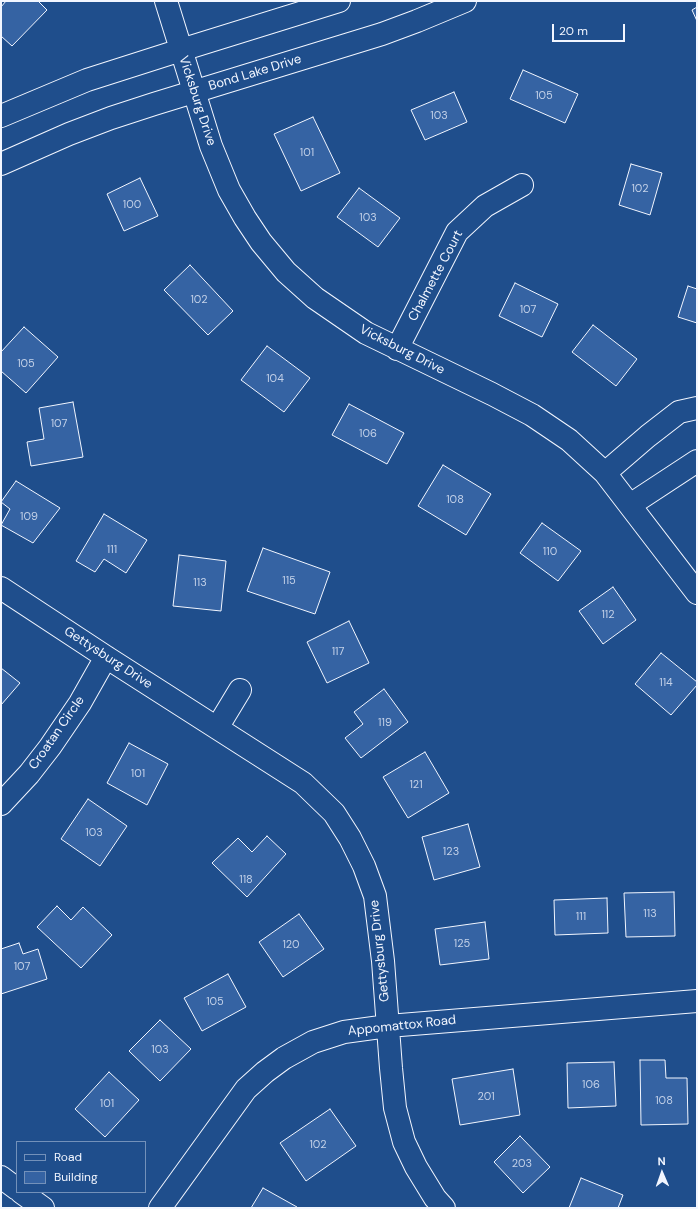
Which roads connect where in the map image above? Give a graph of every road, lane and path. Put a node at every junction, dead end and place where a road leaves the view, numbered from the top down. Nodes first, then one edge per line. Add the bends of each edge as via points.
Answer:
1 (166, 1) edge
2 (339, 1) edge
3 (465, 1) edge
4 (181, 50) junction
5 (194, 92) junction
6 (1, 116) edge
7 (1, 164) edge
8 (522, 185) dead end
9 (397, 349) junction
10 (697, 408) edge
11 (697, 461) edge
12 (604, 473) junction
13 (630, 505) junction
14 (1, 588) edge
15 (697, 592) edge
16 (106, 657) junction
17 (240, 690) dead end
18 (216, 728) junction
19 (1, 804) edge
20 (697, 1001) edge
21 (388, 1026) junction
22 (1, 1177) edge
23 (16, 1188) edge
24 (22, 1193) edge
25 (43, 1208) edge
26 (160, 1208) edge
27 (444, 1208) edge

1 - 4 street, Vicksburg Drive
2 - 4 street
3 - 5 street, Bond Lake Drive via 382,34
4 - 5 street, Vicksburg Drive
4 - 6 street via 87,80
5 - 7 street, Bond Lake Drive via 68,134
5 - 9 street, Vicksburg Drive via 211,146 229,190 261,242 286,272 315,298 366,333
8 - 9 street, Chalmette Court via 485,206 457,232
9 - 12 street, Vicksburg Drive via 532,415 568,440
10 - 12 street via 679,412
11 - 13 street
12 - 13 street, Vicksburg Drive
13 - 15 street, Vicksburg Drive
14 - 16 street, Gettysburg Drive
16 - 18 street, Gettysburg Drive
16 - 19 street, Croatan Circle via 50,747
17 - 18 street
18 - 21 street, Gettysburg Drive via 303,783 334,813 350,838 375,896
20 - 21 street, Appomattox Road
21 - 26 street, Appomattox Road via 344,1032 313,1042 265,1072 246,1089
21 - 27 street, Gettysburg Drive via 395,1108 404,1142 434,1198
22 - 23 street
24 - 25 street

